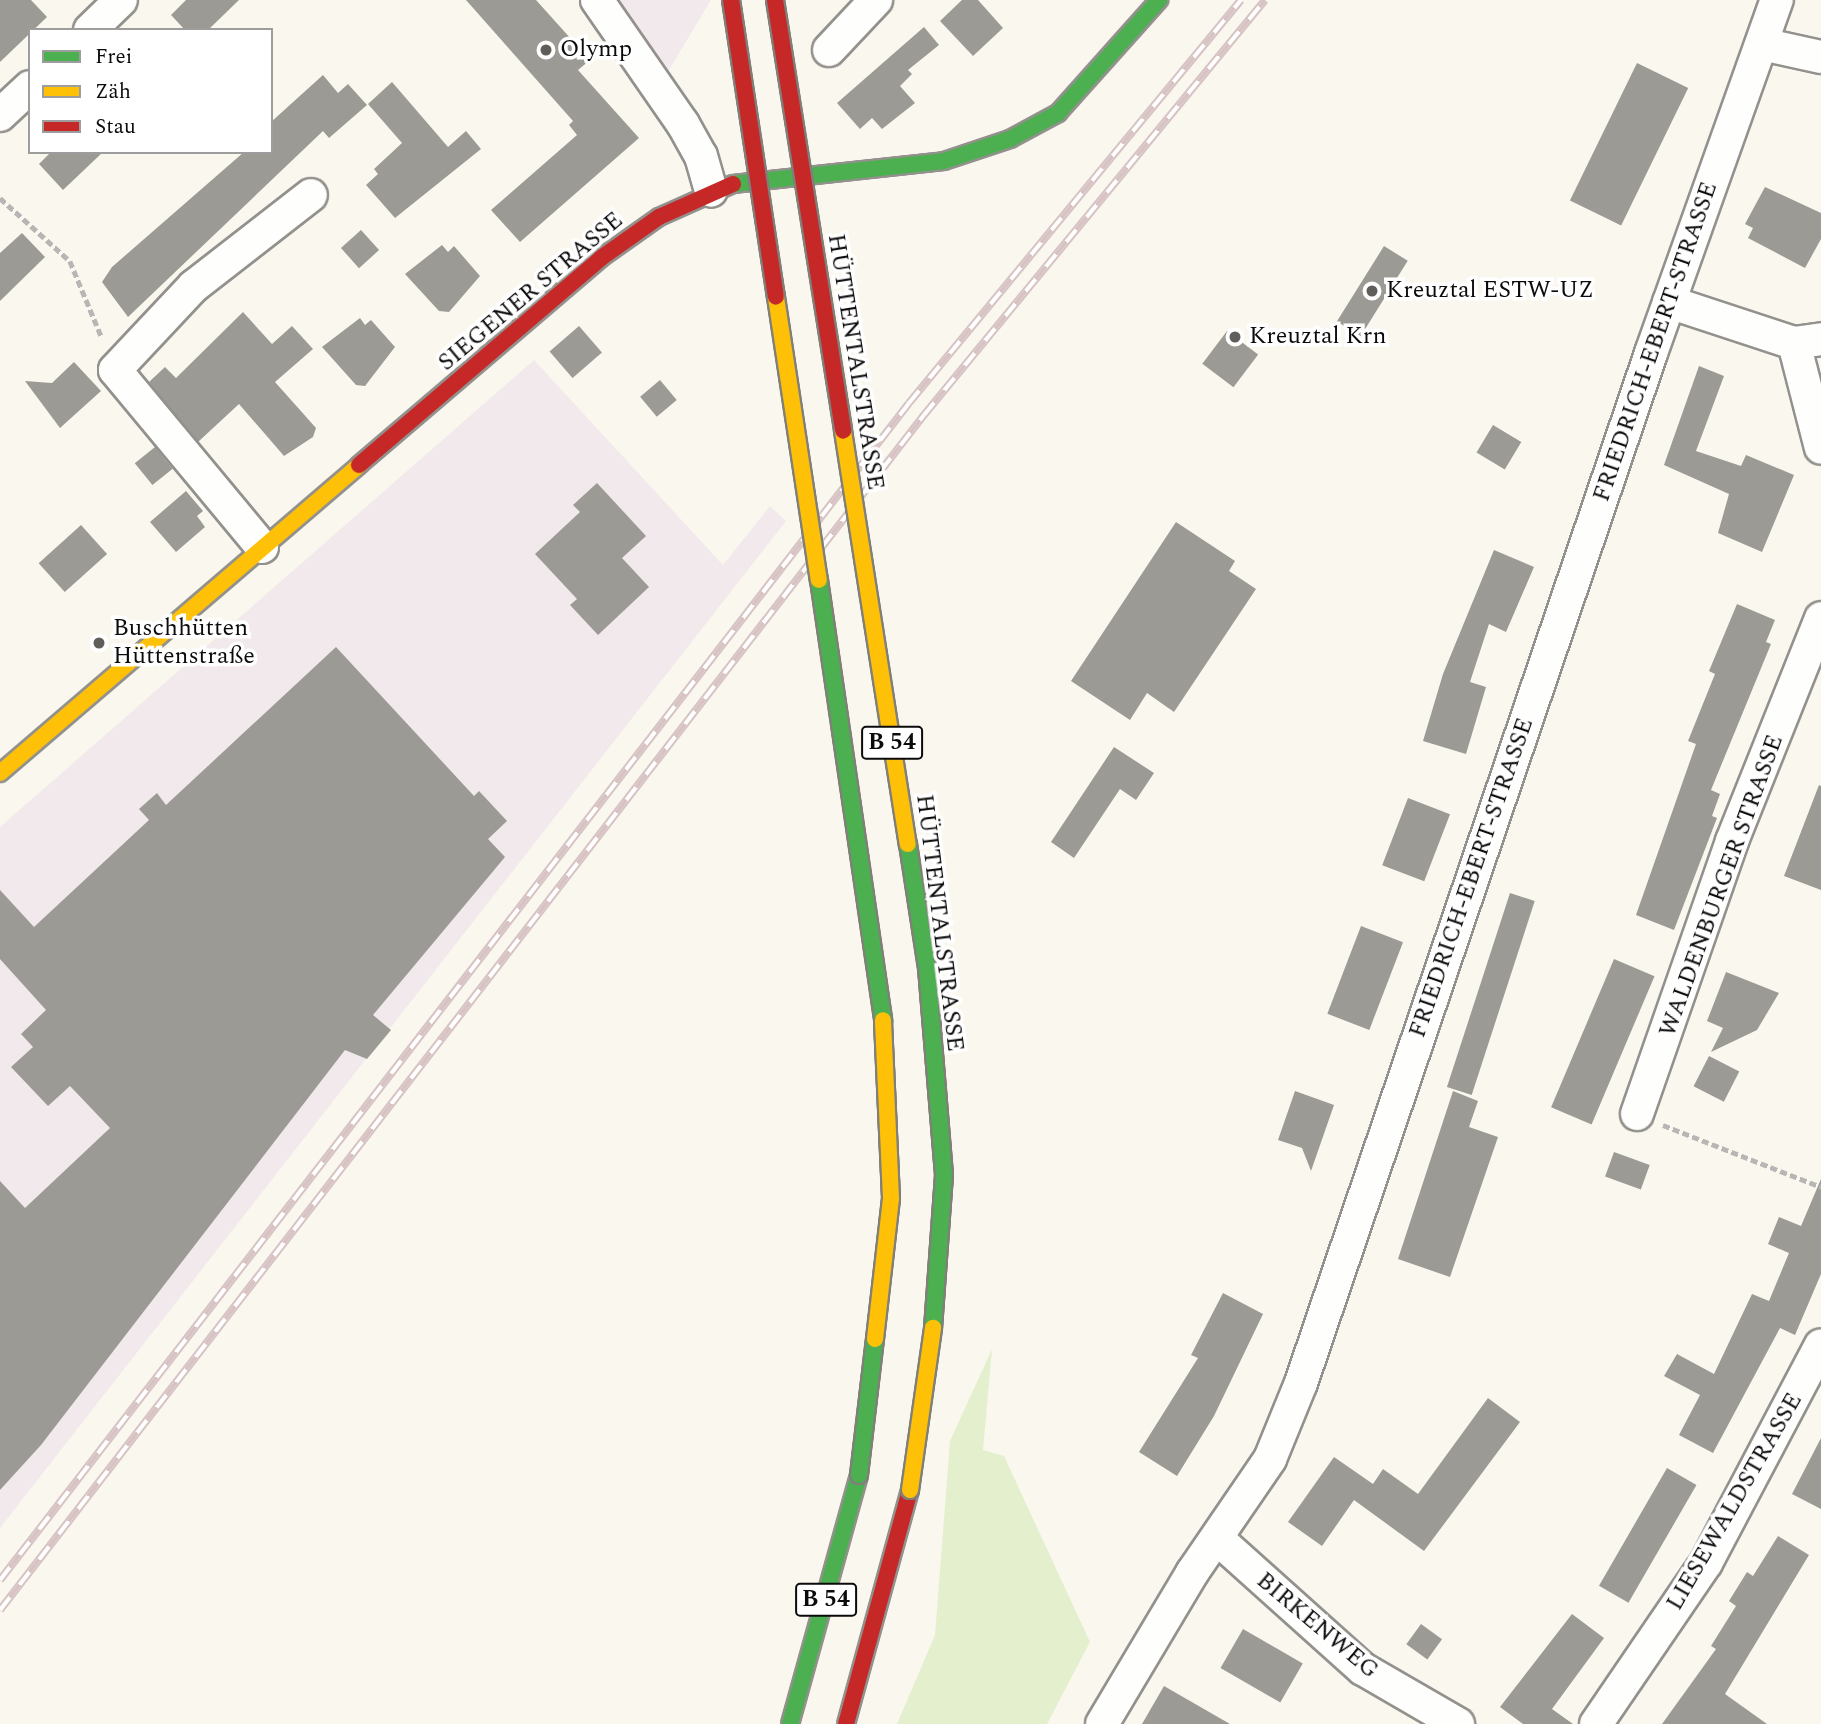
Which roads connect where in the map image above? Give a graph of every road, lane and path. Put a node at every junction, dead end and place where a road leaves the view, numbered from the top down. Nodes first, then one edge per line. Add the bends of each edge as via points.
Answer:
1 (121, 0) edge
2 (597, 0) edge
3 (731, 0) edge
4 (775, 0) edge
5 (876, 0) edge
6 (1159, 0) edge
7 (1777, 0) edge
8 (92, 28) edge
9 (1762, 44) junction
10 (830, 50) dead end
11 (1821, 57) edge
12 (28, 88) edge
13 (0, 115) edge
14 (711, 191) junction
15 (311, 195) dead end
16 (0, 198) edge
17 (1670, 302) junction
18 (1807, 341) edge
19 (115, 370) junction
20 (1821, 448) edge
21 (262, 547) junction
22 (1821, 618) edge
23 (0, 773) edge
24 (1637, 1114) joint
25 (1821, 1187) edge
26 (1821, 1345) edge
27 (1219, 1540) junction
28 (790, 1724) edge
29 (846, 1724) edge
30 (1102, 1724) edge
31 (1458, 1724) edge
32 (1596, 1724) edge

1 - 8 street
2 - 14 street via 683,124 701,156
3 - 28 main road, B 54, bridge via 882,992 891,1198 859,1475
4 - 29 main road, HÜTTENTALSTRASSE / B 54, bridge via 927,968 944,1175 932,1347 910,1490
5 - 10 street
6 - 14 main road, SIEGENER STRASSE via 1058,113 1010,139 944,161 770,176
7 - 9 street, FRIEDRICH-EBERT-STRASSE
9 - 11 street
9 - 17 street, FRIEDRICH-EBERT-STRASSE
12 - 13 street
14 - 21 main road, SIEGENER STRASSE via 659,217 601,258
15 - 19 street via 194,286
16 - 19 path via 70,261
17 - 18 street
17 - 27 street, FRIEDRICH-EBERT-STRASSE via 1301,1383 1270,1459
18 - 20 street
19 - 21 street
21 - 23 main road, SIEGENER STRASSE
22 - 24 street, WALDENBURGER STRASSE via 1732,841
24 - 25 path
26 - 32 street, LIESEWALDSTRASSE via 1706,1563
27 - 30 street, FRIEDRICH-EBERT-STRASSE via 1192,1573
27 - 31 street, BIRKENWEG via 1363,1669

